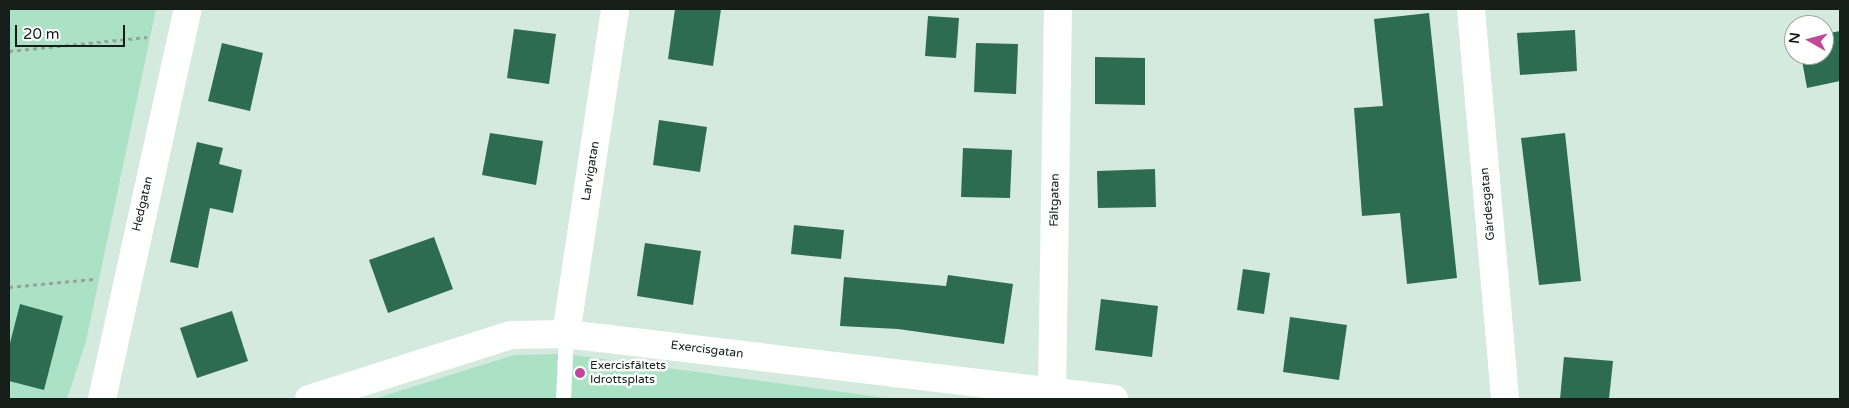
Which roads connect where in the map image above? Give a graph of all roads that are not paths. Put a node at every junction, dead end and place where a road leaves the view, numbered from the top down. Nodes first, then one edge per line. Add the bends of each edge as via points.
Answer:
1 (615, 9) edge
2 (1058, 9) edge
3 (1471, 9) edge
4 (185, 21) edge
5 (566, 334) junction
6 (1052, 391) junction
7 (102, 399) edge
8 (309, 399) edge
9 (563, 399) edge
10 (1114, 399) edge
11 (1505, 399) edge

1 - 5 street, Larvigatan
2 - 6 street, Fältgatan
3 - 11 street, Gärdesgatan
4 - 7 street, Hedgatan
5 - 6 street, Exercisgatan
5 - 8 street, Exercisgatan via 511,335
5 - 9 lane
6 - 10 street, Exercisgatan

